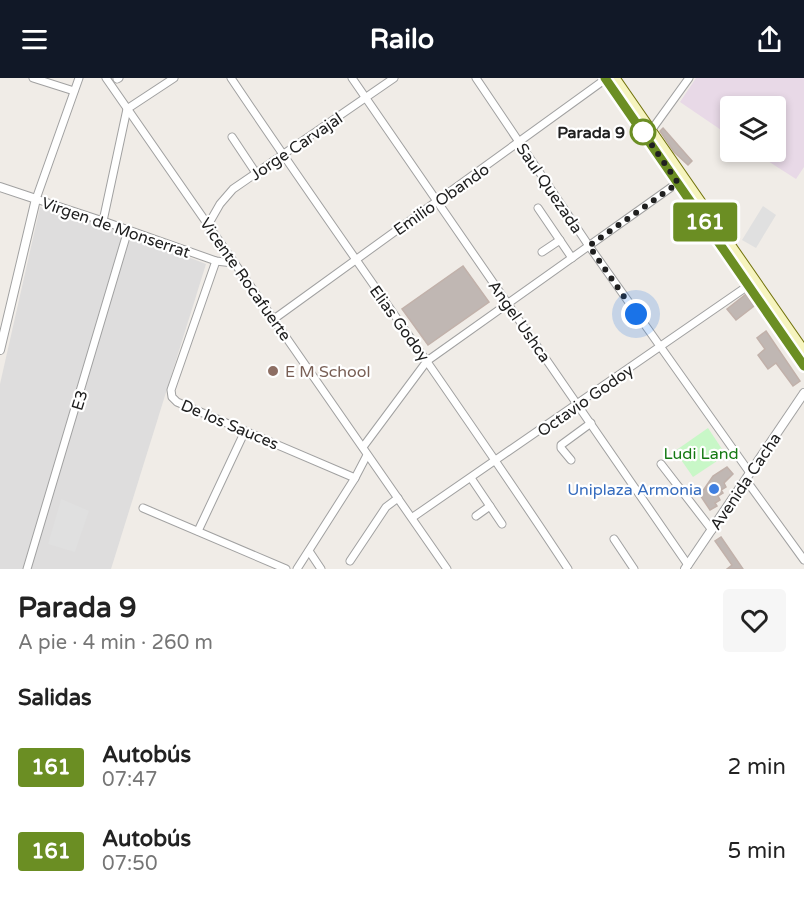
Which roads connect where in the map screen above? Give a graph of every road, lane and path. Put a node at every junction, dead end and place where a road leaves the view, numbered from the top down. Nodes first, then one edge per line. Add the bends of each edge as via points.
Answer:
1 (33, 78) edge
2 (79, 78) edge
3 (106, 78) edge
4 (174, 78) edge
5 (231, 78) edge
6 (352, 78) edge
7 (394, 78) edge
8 (476, 78) edge
9 (606, 78) edge
10 (615, 78) edge
11 (689, 78) edge
12 (74, 91) junction
13 (366, 99) junction
14 (127, 109) junction
15 (649, 134) junction
16 (232, 137) dead end
17 (519, 142) junction
18 (283, 154) junction
19 (256, 173) junction
20 (681, 181) junction
21 (0, 187) edge
22 (36, 200) junction
23 (437, 202) junction
24 (538, 208) dead end
25 (103, 221) junction
26 (208, 225) junction
27 (128, 230) junction
28 (560, 240) junction
29 (589, 246) junction
30 (542, 252) dead end
31 (573, 258) junction
32 (355, 259) junction
33 (216, 261) junction
34 (233, 263) junction
35 (752, 283) junction
36 (507, 304) junction
37 (274, 319) junction
38 (660, 348) junction
39 (0, 350) edge
40 (804, 351) edge
41 (428, 361) junction
42 (804, 366) edge
43 (804, 393) edge
44 (578, 405) junction
45 (591, 423) junction
46 (245, 431) junction
47 (363, 447) junction
48 (367, 455) junction
49 (571, 460) dead end
50 (497, 461) junction
51 (661, 464) dead end
52 (748, 477) junction
53 (355, 478) junction
54 (471, 478) junction
55 (398, 498) junction
56 (490, 506) junction
57 (143, 508) dead end
58 (476, 516) dead end
59 (413, 517) junction
60 (502, 524) dead end
61 (712, 530) junction
62 (198, 531) junction
63 (614, 539) dead end
64 (309, 551) junction
65 (804, 560) edge
66 (350, 561) dead end
67 (687, 567) edge
68 (27, 569) edge
69 (286, 569) edge
70 (297, 569) edge
71 (321, 569) edge
72 (447, 569) edge
73 (568, 569) edge
74 (634, 569) edge

1 - 12 street
2 - 12 street
3 - 14 street, Vicente Rocafuerte
4 - 14 street
5 - 18 street, Elias Godoy
6 - 13 street, Angel Ushca
7 - 13 street, Jorge Carvajal
8 - 17 street, Saul Quezada
9 - 15 main road
9 - 17 street, Emilio Obando
10 - 15 main road
11 - 15 street
12 - 22 street
13 - 18 street, Jorge Carvajal
13 - 23 street, Angel Ushca
14 - 25 street
14 - 26 street, Vicente Rocafuerte
15 - 20 main road
16 - 19 street
17 - 23 street, Emilio Obando
17 - 29 street, Saul Quezada
18 - 19 street, Jorge Carvajal
18 - 32 street, Elias Godoy
19 - 26 street, Jorge Carvajal via 226,195
20 - 29 street
20 - 35 main road
21 - 22 street, Virgen de Monserrat
22 - 25 street, Virgen de Monserrat
22 - 39 street
23 - 32 street, Emilio Obando
23 - 36 street, Angel Ushca
24 - 28 street
25 - 27 street, Virgen de Monserrat
26 - 34 street, Vicente Rocafuerte
27 - 33 street, Virgen de Monserrat
27 - 68 street, E3
28 - 30 street
28 - 31 street
29 - 31 street
29 - 38 street, Saul Quezada
31 - 36 street
32 - 37 street, Emilio Obando
32 - 41 street, Elias Godoy
33 - 34 street, Virgen de Monserrat
33 - 46 street, De los Sauces via 171,393 177,402
34 - 37 street, Vicente Rocafuerte
35 - 38 street, Octavio Godoy
35 - 40 main road
35 - 42 main road
36 - 41 street
36 - 44 street, Angel Ushca
37 - 47 street, Vicente Rocafuerte
38 - 44 street, Octavio Godoy
38 - 52 street, Saul Quezada
41 - 47 street
41 - 50 street, Elias Godoy
43 - 52 street, Avenida Cacha
44 - 45 street, Angel Ushca
44 - 50 street, Octavio Godoy
45 - 49 street via 561,445
45 - 67 street, Angel Ushca
46 - 53 street, De los Sauces
46 - 62 street
47 - 48 street, Vicente Rocafuerte
48 - 53 street
48 - 55 street, Vicente Rocafuerte
50 - 54 street, Octavio Godoy
50 - 73 street, Elias Godoy
51 - 61 street
52 - 61 street, Avenida Cacha
52 - 65 street, Saul Quezada
53 - 64 street
54 - 56 street
54 - 59 street, Octavio Godoy
55 - 59 street, Vicente Rocafuerte
55 - 66 street via 386,507
56 - 58 street
56 - 60 street
57 - 62 street
59 - 72 street, Vicente Rocafuerte
61 - 67 street, Avenida Cacha
62 - 69 street
63 - 74 street
64 - 70 street
64 - 71 street

